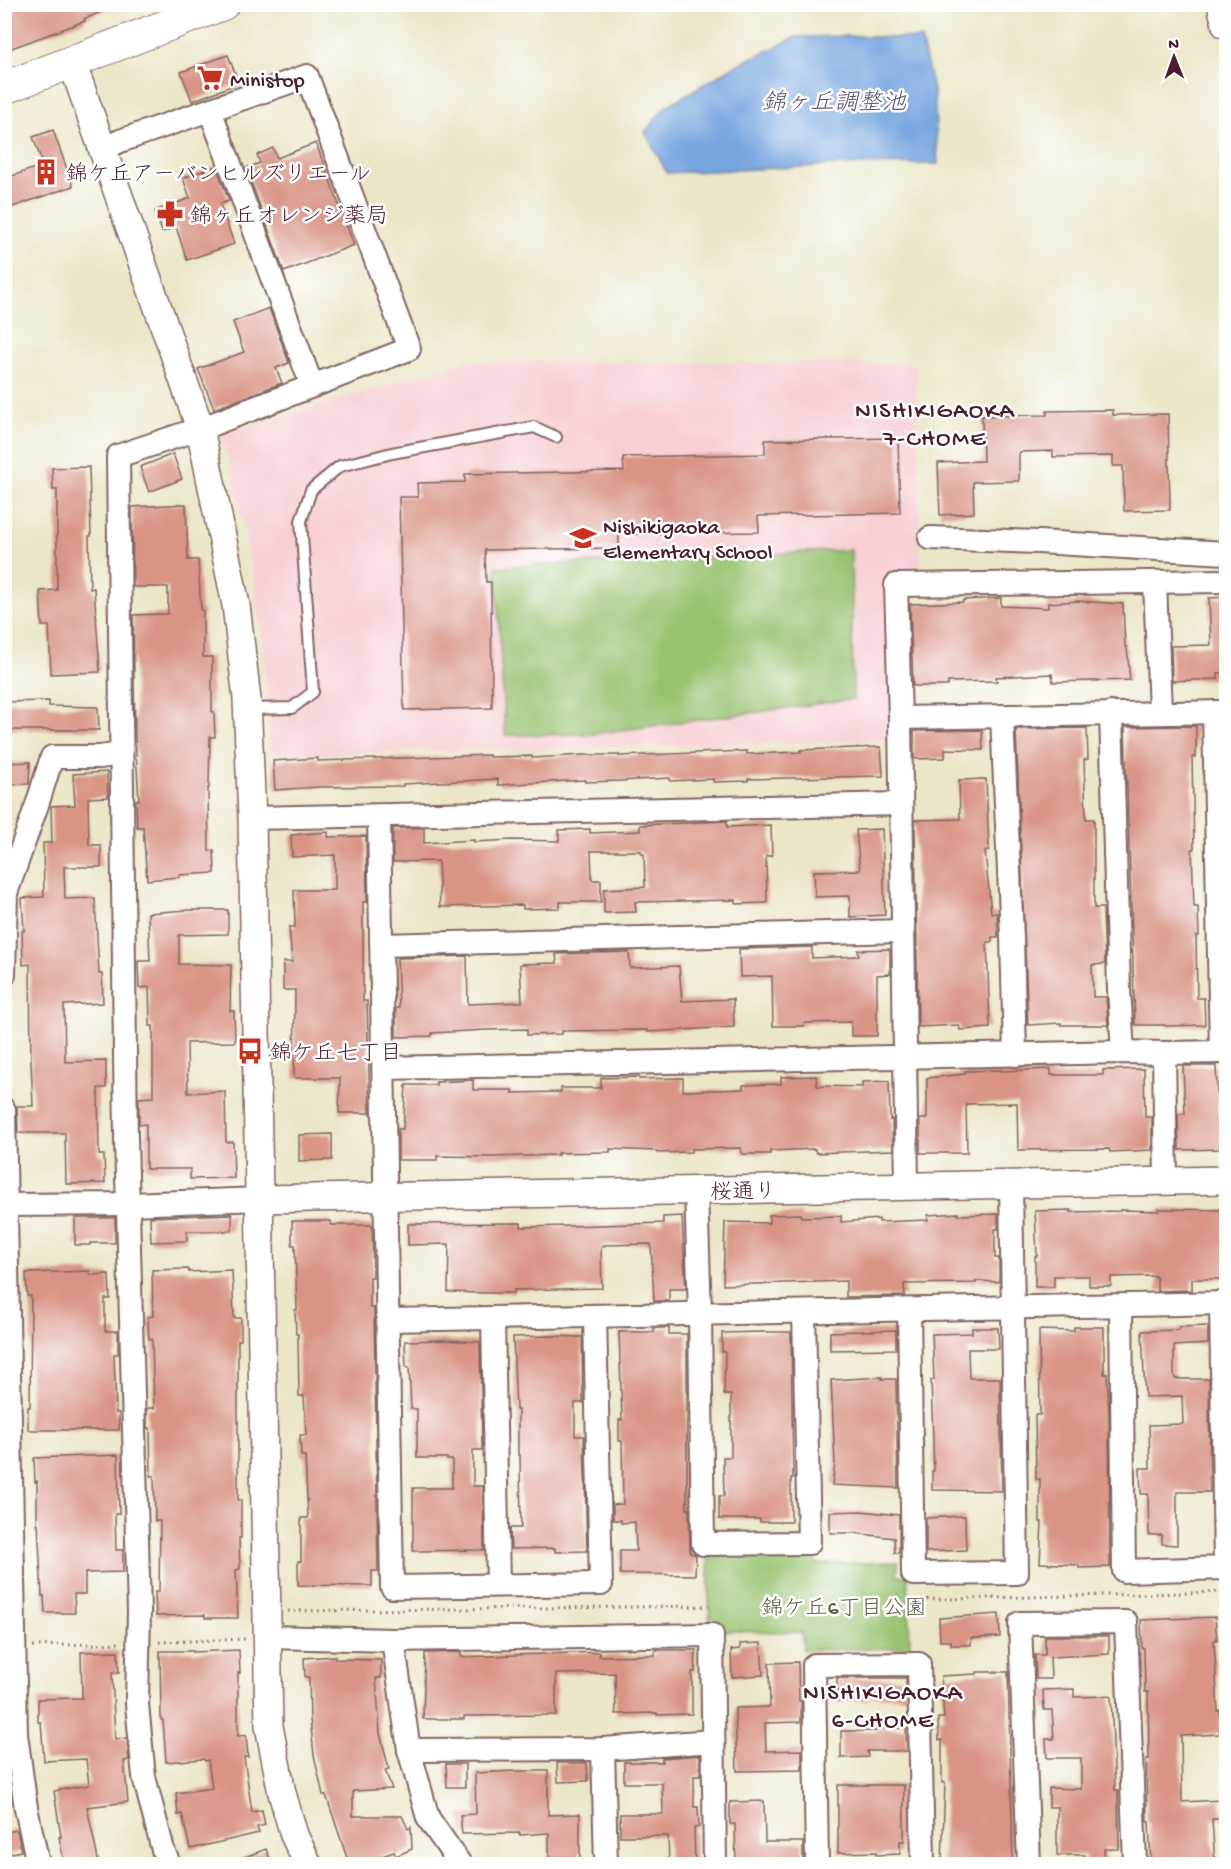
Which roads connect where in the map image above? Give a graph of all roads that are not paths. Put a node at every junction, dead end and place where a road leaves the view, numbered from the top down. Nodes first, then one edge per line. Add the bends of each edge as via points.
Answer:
1 (223, 4) edge
2 (1221, 4) edge
3 (1227, 25) edge
4 (72, 62) junction
5 (4, 88) edge
6 (210, 110) junction
7 (102, 150) junction
8 (312, 386) junction
9 (200, 428) junction
10 (556, 436) dead end
11 (930, 538) dead end
12 (1227, 553) edge
13 (1227, 581) edge
14 (1155, 582) junction
15 (248, 710) junction
16 (1160, 712) junction
17 (1220, 712) edge
18 (1111, 713) junction
19 (1002, 716) junction
20 (900, 718) junction
21 (121, 754) junction
22 (901, 804) junction
23 (379, 816) junction
24 (252, 818) junction
25 (902, 931) junction
26 (382, 945) junction
27 (4, 975) edge
28 (1123, 1052) junction
29 (1224, 1052) edge
30 (1164, 1053) junction
31 (1015, 1054) junction
32 (904, 1057) junction
33 (385, 1068) junction
34 (4, 1110) edge
35 (1227, 1180) edge
36 (1166, 1181) junction
37 (1011, 1184) junction
38 (907, 1186) junction
39 (696, 1191) junction
40 (385, 1196) junction
41 (260, 1199) junction
42 (129, 1204) junction
43 (6, 1205) junction
44 (1224, 1304) edge
45 (1121, 1306) junction
46 (1014, 1308) junction
47 (909, 1310) junction
48 (804, 1312) junction
49 (700, 1314) junction
50 (595, 1316) junction
51 (493, 1318) junction
52 (388, 1320) junction
53 (498, 1585) junction
54 (268, 1638) junction
55 (393, 1640) junction
56 (713, 1741) junction
57 (603, 1749) junction
58 (409, 1750) junction
59 (38, 1864) edge
60 (169, 1864) edge
61 (308, 1864) edge
62 (460, 1864) edge
63 (606, 1864) edge
64 (715, 1864) edge
65 (817, 1864) edge
66 (923, 1864) edge
67 (1029, 1864) edge
68 (1135, 1864) edge

1 - 4 main road
2 - 3 street
4 - 5 main road
4 - 7 street
6 - 7 street
6 - 8 street
6 - 8 street via 307,76 409,349
7 - 9 street
8 - 9 street
9 - 15 street via 236,605
9 - 21 street via 118,456
10 - 15 lane via 534,427 392,453 340,466 311,490 301,520 312,692 292,708
11 - 12 street
13 - 14 street
14 - 16 street
14 - 20 street via 896,585
15 - 24 street
16 - 17 street
16 - 18 street
17 - 29 street
18 - 19 street
18 - 28 street
19 - 20 street
19 - 31 street
20 - 22 street
21 - 27 street via 52,757 6,893
21 - 42 street
22 - 23 street
22 - 25 street
23 - 24 street
23 - 26 street
24 - 41 street
25 - 26 street
25 - 32 street
26 - 33 street
28 - 30 street
28 - 31 street
29 - 30 street
30 - 36 street
31 - 32 street
32 - 33 street
32 - 38 street
33 - 40 street
34 - 43 street
35 - 36 street, 桜通り
36 - 37 street, 桜通り
37 - 38 street, 桜通り
37 - 46 street
38 - 39 street, 桜通り
39 - 40 street, 桜通り
39 - 49 street
40 - 41 street, 桜通り
40 - 52 street
41 - 42 street
41 - 54 street
42 - 43 street
42 - 60 street via 139,1589 137,1704 144,1777
43 - 59 street via 16,1734
44 - 45 street
44 - 45 street via 1225,1568 1124,1571
45 - 46 street
46 - 47 street
46 - 47 street via 1017,1573 913,1574
47 - 48 street
48 - 49 street
48 - 49 street via 809,1543 703,1544
49 - 50 street
50 - 51 street
50 - 53 street via 601,1584
51 - 52 street
51 - 53 street
52 - 53 street via 392,1587
54 - 55 street
54 - 61 street via 269,1726 282,1793 294,1835
55 - 56 street via 712,1635
55 - 58 street
56 - 57 street
56 - 64 street
57 - 58 street
57 - 63 street
58 - 62 street via 428,1818
65 - 66 street via 814,1665 907,1664 918,1664
67 - 68 street via 1020,1623 1126,1622

